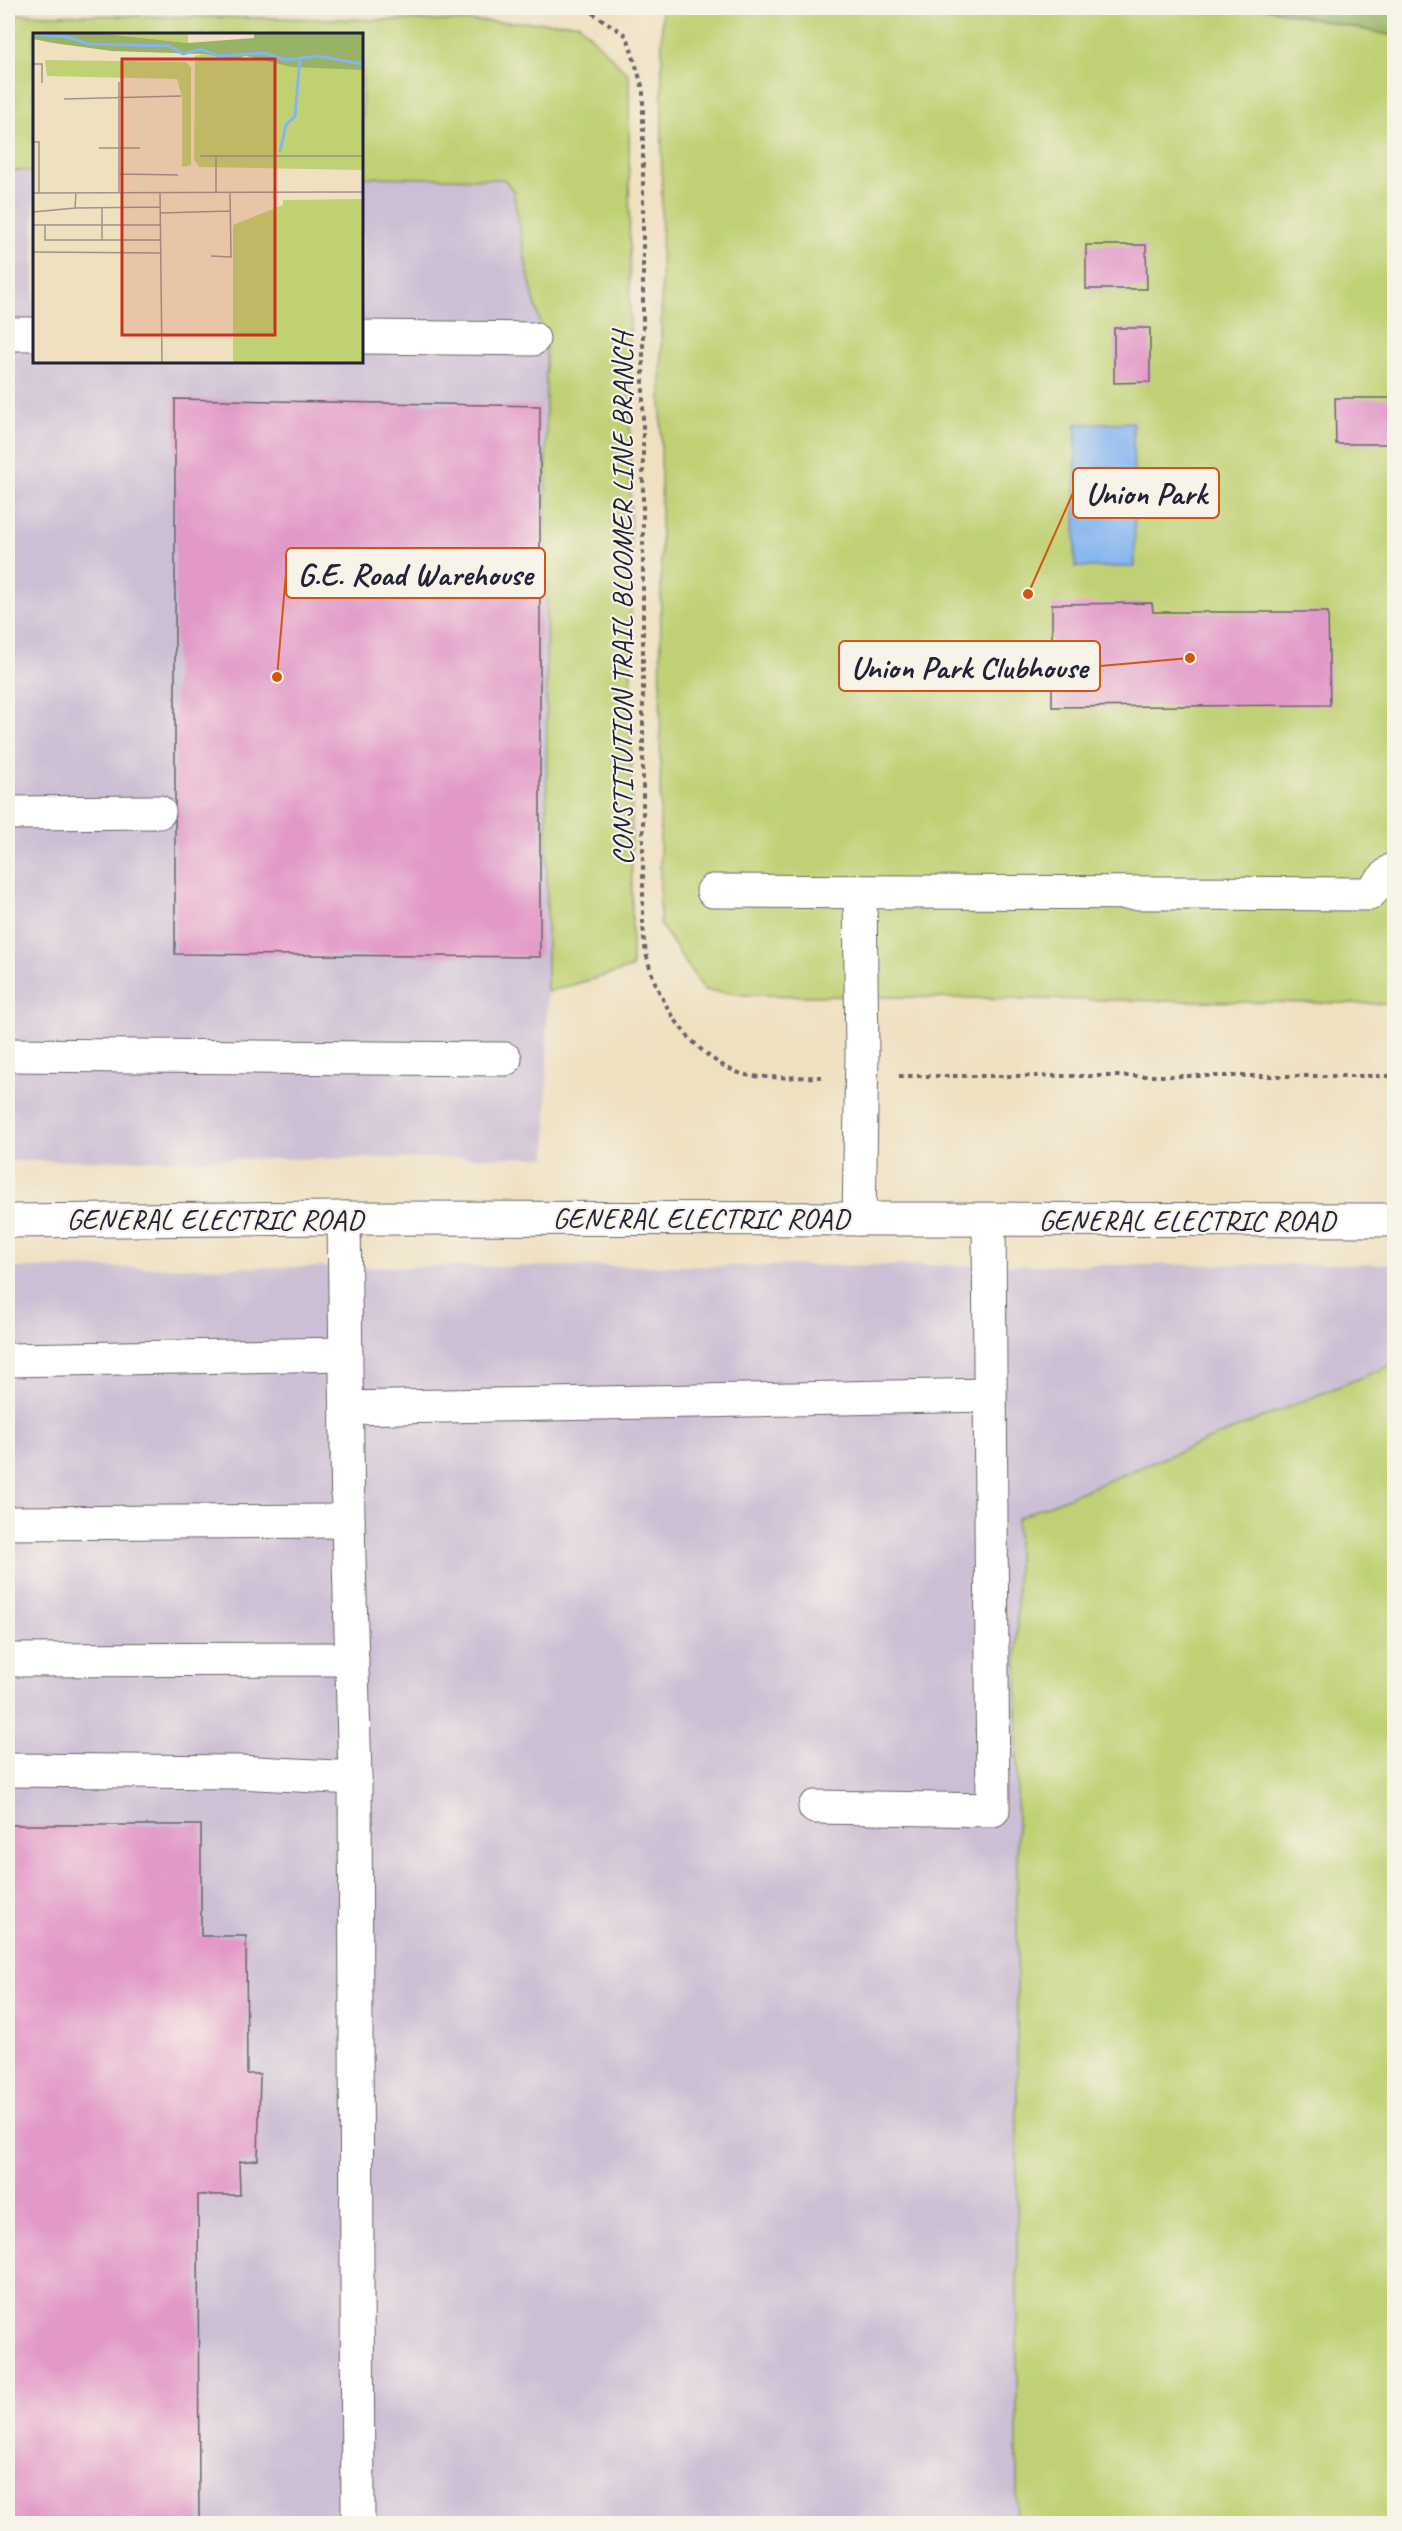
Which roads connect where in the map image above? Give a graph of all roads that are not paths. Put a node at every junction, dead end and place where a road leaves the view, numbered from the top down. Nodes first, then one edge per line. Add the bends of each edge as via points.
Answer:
1 (8, 334) edge
2 (33, 334) edge
3 (363, 337) edge
4 (532, 339) dead end
5 (159, 812) dead end
6 (8, 813) edge
7 (1395, 872) edge
8 (713, 891) dead end
9 (860, 892) junction
10 (8, 1055) edge
11 (505, 1059) dead end
12 (344, 1218) junction
13 (859, 1218) junction
14 (1395, 1220) edge
15 (8, 1221) edge
16 (989, 1221) junction
17 (345, 1354) junction
18 (8, 1360) edge
19 (989, 1395) junction
20 (346, 1408) junction
21 (348, 1521) junction
22 (8, 1523) edge
23 (352, 1659) junction
24 (8, 1660) edge
25 (8, 1770) edge
26 (355, 1778) junction
27 (815, 1807) dead end
28 (358, 2523) edge

1 - 2 main road
3 - 4 main road
5 - 6 main road
7 - 9 main road via 1369,894
8 - 9 main road
9 - 13 main road
10 - 11 main road
12 - 13 main road, GENERAL ELECTRIC ROAD
12 - 15 main road, GENERAL ELECTRIC ROAD
12 - 17 main road
13 - 16 main road, GENERAL ELECTRIC ROAD
14 - 16 main road, GENERAL ELECTRIC ROAD
16 - 19 main road
17 - 18 main road
17 - 20 main road
19 - 20 main road
19 - 27 main road via 993,1810
20 - 21 main road
21 - 22 main road
21 - 23 main road
23 - 24 main road
23 - 26 main road
25 - 26 main road via 239,1772
26 - 28 main road

